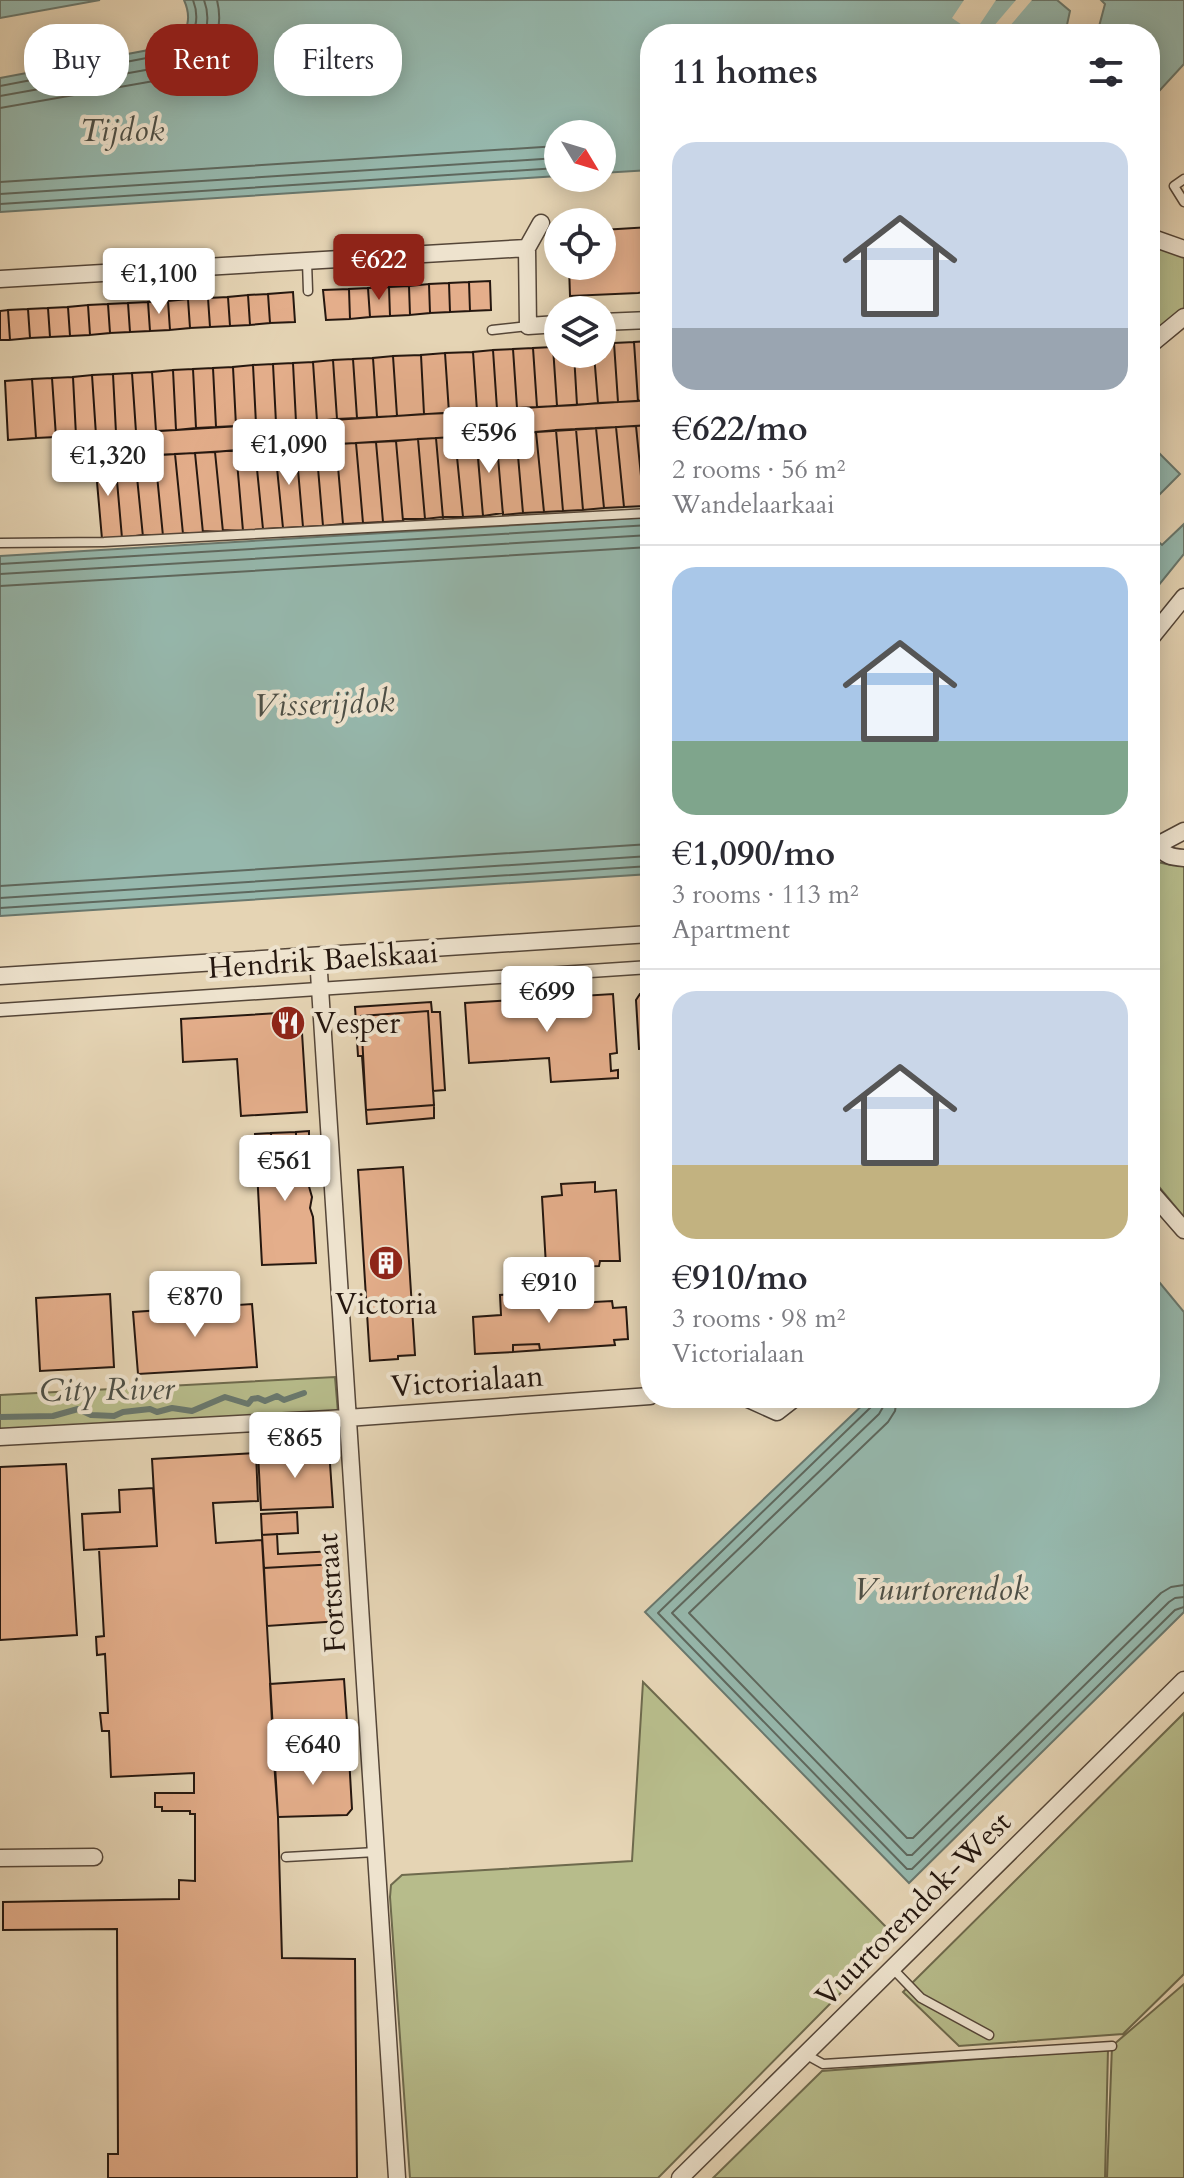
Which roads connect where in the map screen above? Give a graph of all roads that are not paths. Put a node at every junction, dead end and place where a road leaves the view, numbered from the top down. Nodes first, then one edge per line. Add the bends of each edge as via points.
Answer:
1 (1184, 179) edge
2 (1184, 202) edge
3 (541, 223) dead end
4 (1160, 241) edge
5 (527, 248) junction
6 (1184, 249) edge
7 (307, 262) junction
8 (0, 279) edge
9 (308, 291) dead end
10 (1184, 317) edge
11 (640, 320) edge
12 (616, 321) edge
13 (544, 325) edge
14 (528, 326) junction
15 (492, 330) dead end
16 (1160, 337) edge
17 (640, 514) edge
18 (0, 543) edge
19 (1184, 597) edge
20 (1160, 627) edge
21 (1184, 831) edge
22 (1160, 844) edge
23 (1160, 852) edge
24 (1184, 858) edge
25 (640, 935) edge
26 (318, 957) junction
27 (640, 968) edge
28 (0, 976) edge
29 (319, 989) junction
30 (0, 1010) edge
31 (1160, 1202) edge
32 (1184, 1230) edge
33 (640, 1397) edge
34 (347, 1418) junction
35 (0, 1437) edge
36 (1184, 1680) edge
37 (376, 1852) junction
38 (94, 1857) dead end
39 (286, 1857) dead end
40 (0, 1858) edge
41 (893, 1969) junction
42 (989, 2035) dead end
43 (1112, 2046) dead end
44 (805, 2054) junction
45 (397, 2178) edge
46 (680, 2178) edge

1 - 2 lane via 1174,186
3 - 5 street
4 - 6 street
5 - 7 street
5 - 14 street
7 - 8 street
7 - 9 lane
10 - 16 street
11 - 12 street
13 - 14 street
14 - 15 lane
17 - 18 lane
19 - 20 street
21 - 22 street
23 - 24 street
25 - 26 street, Hendrik Baelskaai
26 - 28 street, Hendrik Baelskaai
26 - 29 street, Fortstraat
27 - 29 street, Hendrik Baelskaai
29 - 30 street, Hendrik Baelskaai
29 - 34 street, Fortstraat
31 - 32 street
33 - 34 street, Victorialaan
34 - 35 street, Victorialaan
34 - 37 street, Fortstraat
36 - 41 street, Vuurtorendok-West
37 - 39 lane
37 - 45 street, Fortstraat
38 - 40 street
41 - 42 lane via 921,1998
41 - 44 street, Vuurtorendok-West
43 - 44 lane via 823,2064
44 - 46 street, Vuurtorendok-West

